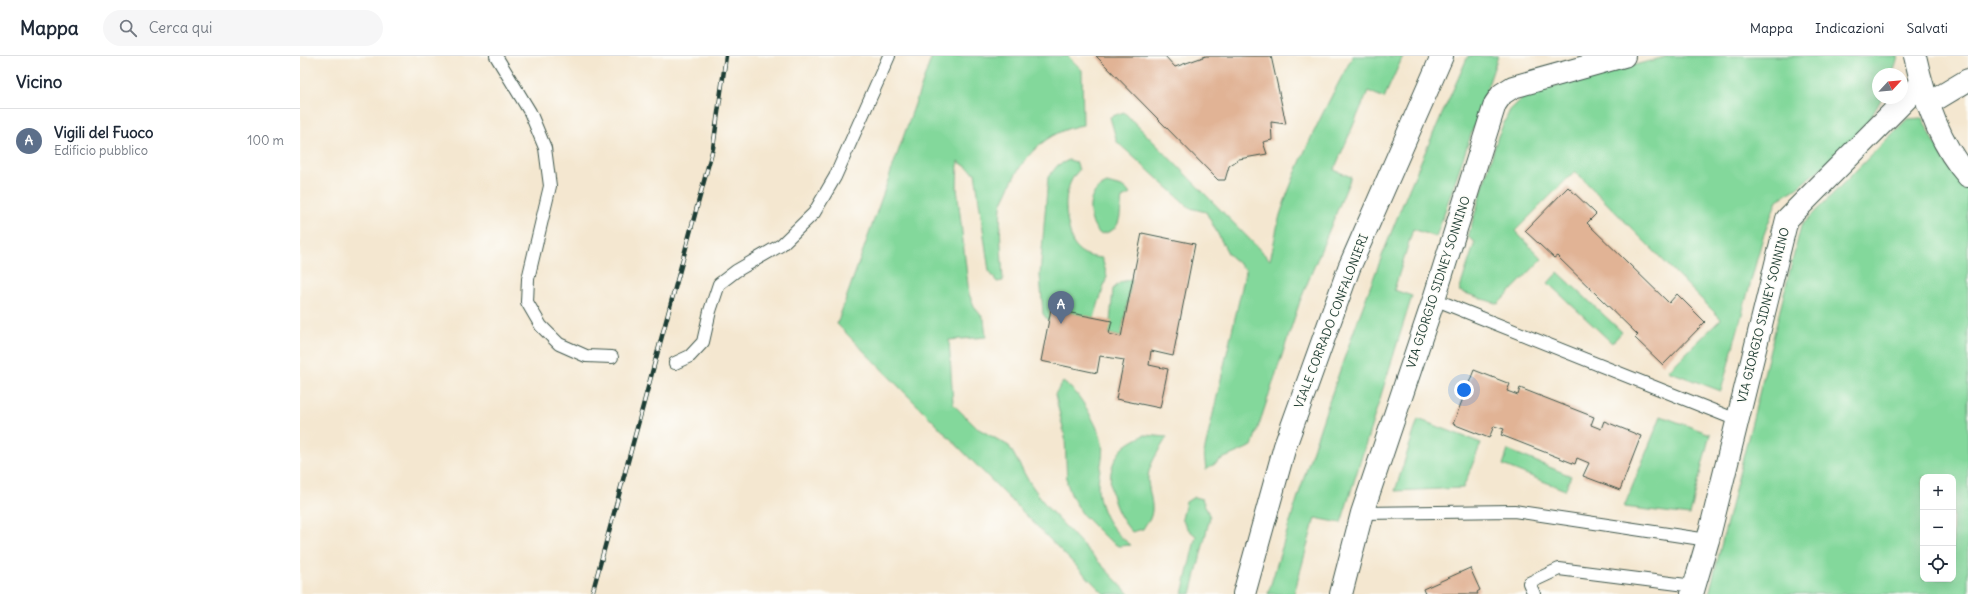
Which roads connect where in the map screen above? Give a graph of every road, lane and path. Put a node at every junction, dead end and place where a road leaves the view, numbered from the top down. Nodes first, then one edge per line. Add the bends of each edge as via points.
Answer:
1 (496, 56) edge
2 (889, 56) edge
3 (1442, 56) edge
4 (1624, 56) edge
5 (1915, 56) edge
6 (1968, 80) edge
7 (1921, 84) junction
8 (1928, 104) junction
9 (1968, 176) edge
10 (1434, 299) junction
11 (612, 357) dead end
12 (675, 363) dead end
13 (1737, 420) junction
14 (1362, 513) junction
15 (1708, 540) junction
16 (1693, 590) edge
17 (1244, 594) edge
18 (1341, 594) edge
19 (1534, 594) edge

1 - 11 lane via 530,112 545,148 550,186 528,279 527,302 541,326 559,344 586,356
2 - 12 lane via 835,177 814,213 781,245 719,284 703,342 690,356
3 - 17 street, VIALE CORRADO CONFALONIERI via 1349,268 1285,446
4 - 10 street, VIA GIORGIO SIDNEY SONNINO via 1513,87 1502,94 1495,104
5 - 7 street
6 - 8 street
7 - 8 street
7 - 13 street, VIA GIORGIO SIDNEY SONNINO via 1787,219
8 - 9 street via 1955,162
10 - 13 lane
10 - 14 street, VIA GIORGIO SIDNEY SONNINO
13 - 15 street, VIA GIORGIO SIDNEY SONNINO
14 - 15 lane via 1514,512
14 - 18 street, VIA GIORGIO SIDNEY SONNINO
15 - 16 street, VIA GIORGIO SIDNEY SONNINO
16 - 19 lane via 1559,569 1529,583

